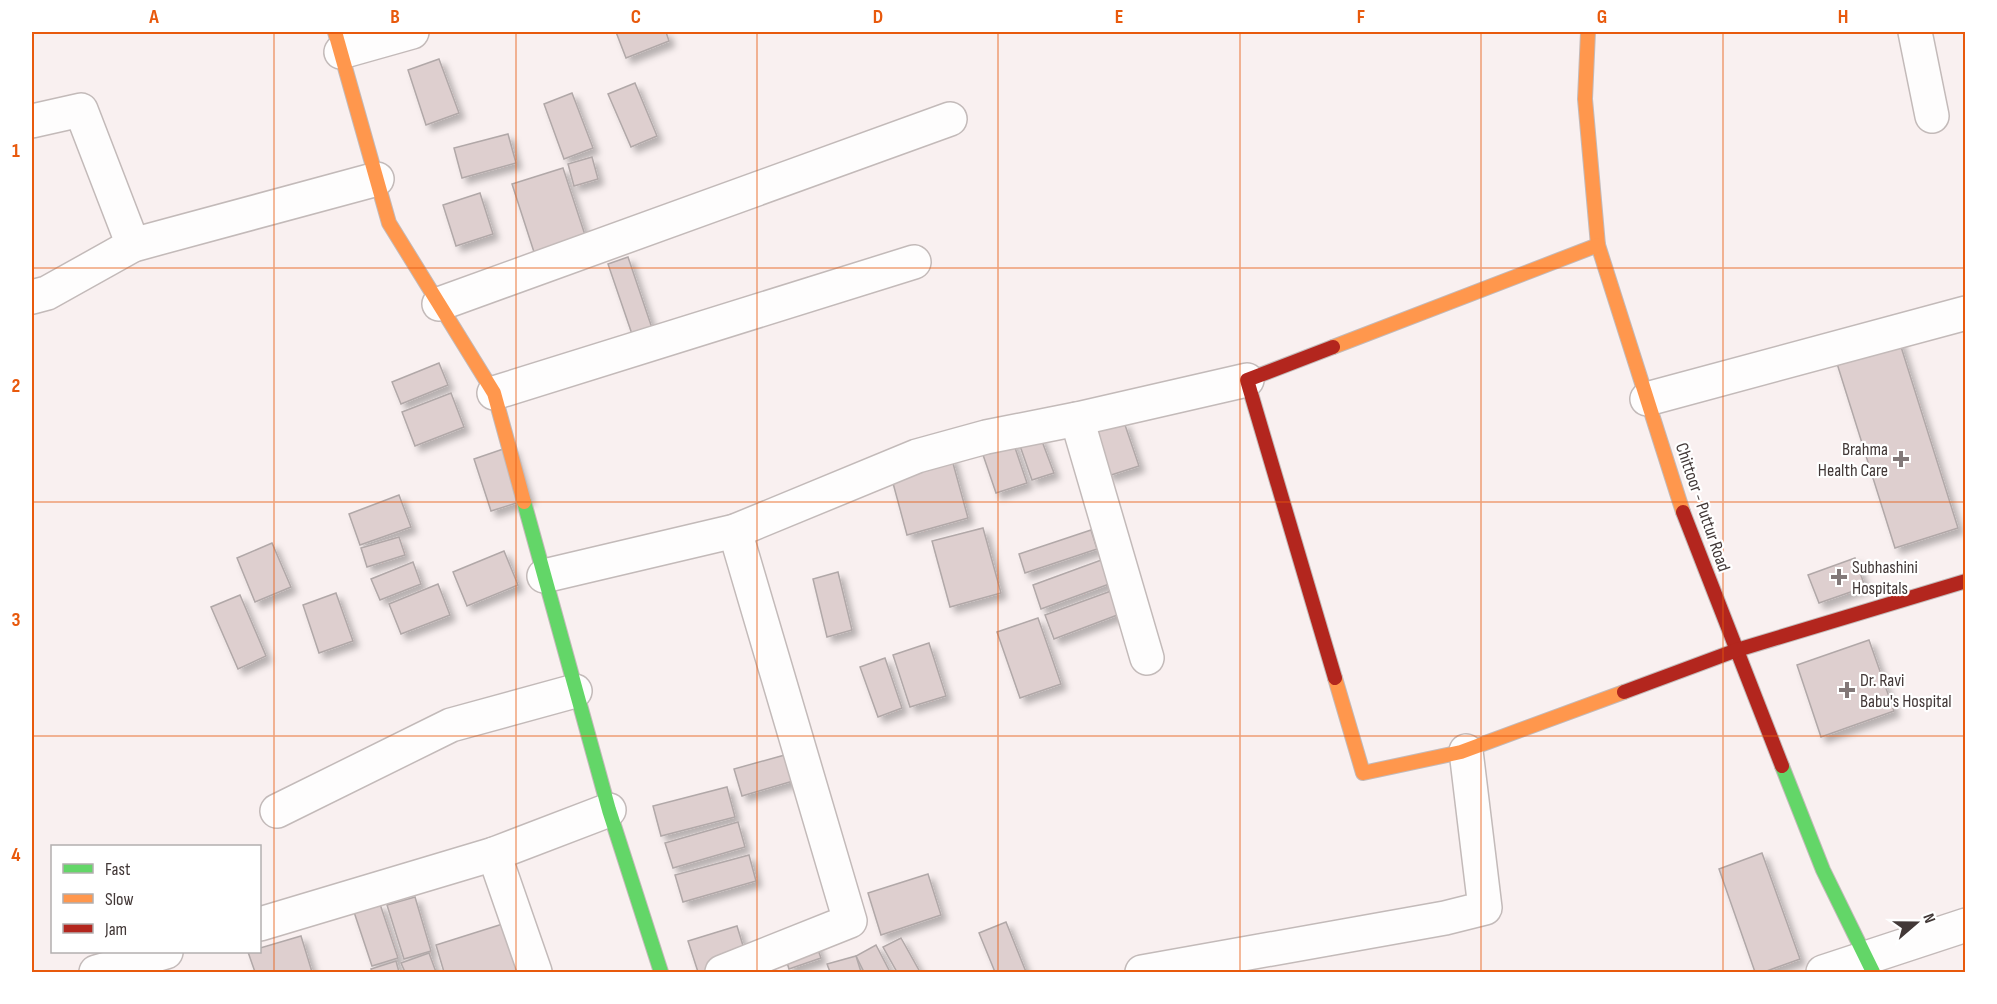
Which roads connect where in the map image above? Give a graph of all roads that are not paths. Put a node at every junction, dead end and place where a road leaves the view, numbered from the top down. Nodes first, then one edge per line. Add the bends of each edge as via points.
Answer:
1 (412, 32) edge
2 (1588, 32) edge
3 (1915, 32) edge
4 (338, 42) edge
5 (1932, 116) dead end
6 (950, 118) dead end
7 (32, 121) edge
8 (377, 179) junction
9 (133, 245) junction
10 (1598, 245) junction
11 (914, 262) dead end
12 (32, 297) edge
13 (439, 304) junction
14 (1965, 313) edge
15 (1247, 380) junction
16 (494, 393) junction
17 (1647, 399) junction
18 (1077, 419) junction
19 (735, 531) junction
20 (544, 576) junction
21 (1965, 581) edge
22 (1737, 650) junction
23 (1147, 658) dead end
24 (574, 691) junction
25 (1466, 751) junction
26 (277, 810) dead end
27 (609, 810) junction
28 (494, 854) junction
29 (261, 924) edge
30 (1965, 925) edge
31 (159, 953) edge
32 (1869, 965) edge
33 (96, 972) edge
34 (535, 972) edge
35 (661, 972) edge
36 (722, 972) edge
37 (1142, 972) edge
38 (1824, 972) edge

1 - 4 street
2 - 10 street, Chittoor - Puttur Road via 1585,99
3 - 5 street
4 - 8 street
6 - 13 street
7 - 9 street via 81,110
8 - 9 street
8 - 13 street via 389,223
9 - 12 street via 47,293
10 - 15 street
10 - 17 street, Chittoor - Puttur Road
11 - 16 street
13 - 16 street
14 - 17 street
15 - 18 street
15 - 25 street via 1364,773
16 - 20 street
17 - 22 street, Chittoor - Puttur Road via 1683,511
18 - 19 street via 916,456
18 - 23 street
19 - 20 street
19 - 36 street via 850,921
20 - 24 street
21 - 22 street
22 - 25 street
22 - 32 street, Chittoor - Puttur Road via 1822,870
24 - 26 street via 451,725
24 - 27 street
25 - 37 street via 1485,908
27 - 28 street
27 - 35 street
28 - 29 street
28 - 34 street
30 - 32 street
31 - 33 street
32 - 38 street

